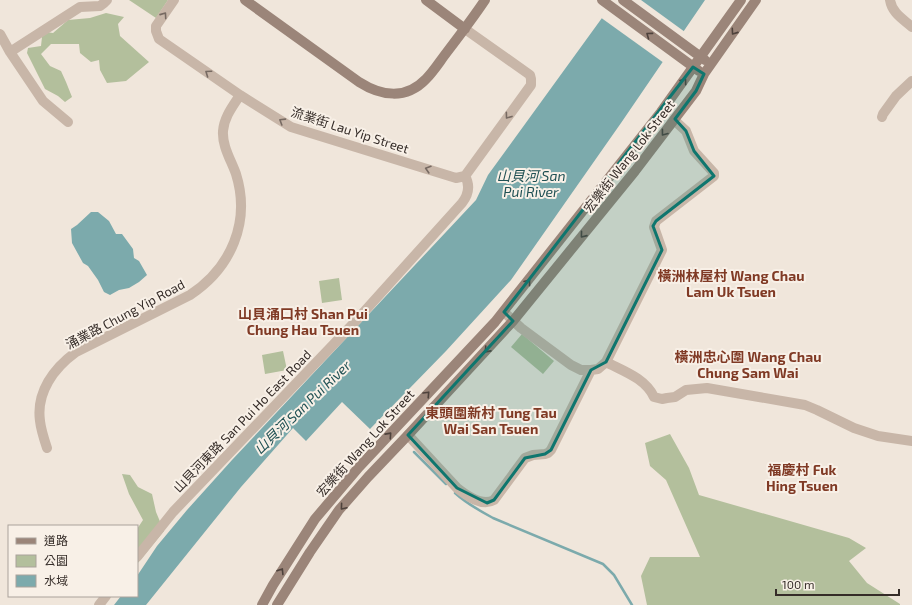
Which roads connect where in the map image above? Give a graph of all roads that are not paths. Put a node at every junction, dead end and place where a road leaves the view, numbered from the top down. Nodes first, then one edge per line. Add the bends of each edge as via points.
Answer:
1 (107, 0) edge
2 (174, 0) edge
3 (244, 0) edge
4 (426, 0) edge
5 (485, 0) edge
6 (623, 0) edge
7 (741, 0) edge
8 (756, 0) edge
9 (890, 0) edge
10 (604, 2) edge
11 (81, 4) edge
12 (912, 27) edge
13 (465, 29) junction
14 (0, 34) edge
15 (10, 52) junction
16 (701, 57) junction
17 (711, 65) junction
18 (693, 67) junction
19 (704, 74) junction
20 (912, 81) edge
21 (240, 95) junction
22 (882, 117) dead end
23 (674, 120) junction
24 (68, 122) dead end
25 (465, 176) junction
26 (504, 312) junction
27 (513, 321) junction
28 (606, 362) junction
29 (591, 370) junction
30 (408, 435) junction
31 (912, 441) edge
32 (47, 448) dead end
33 (138, 556) edge
34 (105, 597) edge
35 (99, 605) edge
36 (262, 605) edge
37 (277, 605) edge

1 - 11 street via 100,6
21 -> 2 street, 流業街 Lau Yip Street via 159,40 156,26
3 - 13 street via 359,82 382,93 407,92 418,86
4 - 13 street
5 - 13 street
6 - 16 street
7 - 16 street, 宏樂街 Wang Lok Street
8 -> 17 street, 宏樂街 Wang Lok Street
9 - 12 street via 895,13
18 -> 10 street
11 - 15 street
13 -> 25 street via 530,75 531,82
14 - 15 street
15 - 24 street via 43,101
16 - 17 street
16 - 18 street, 宏樂街 Wang Lok Street
17 - 19 street, 宏樂街 Wang Lok Street
18 - 19 street
26 -> 18 street, 宏樂街 Wang Lok Street via 661,112
19 - 23 street, 宏樂街 Wang Lok Street via 696,91
20 - 22 street via 896,96
25 -> 21 street, 流業街 Lau Yip Street via 456,178 291,127
21 - 32 street, 涌業路 Chung Yip Road via 227,114 223,129 223,140 236,175 241,200 238,229 227,258 198,290 76,352 60,366 48,381 40,403 40,420
23 -> 27 street, 宏樂街 Wang Lok Street via 636,171
23 - 28 street via 686,131 694,151 714,176 654,224 662,250
25 - 33 street, 山貝河東路 San Pui Ho East Road via 468,181 468,192 462,203 353,324 178,506
26 - 27 street
36 -> 26 street, 宏樂街 Wang Lok Street via 314,519 359,467
27 - 29 street via 571,365 581,370
27 -> 30 street, 宏樂街 Wang Lok Street
28 - 29 street via 598,369
28 - 31 street via 632,375 650,390 654,397 675,397 686,390 707,388 805,406 872,434
29 - 30 street via 551,450 545,454 525,458 490,502 480,502 457,488
30 -> 37 street, 宏樂街 Wang Lok Street via 339,510
34 - 35 street

